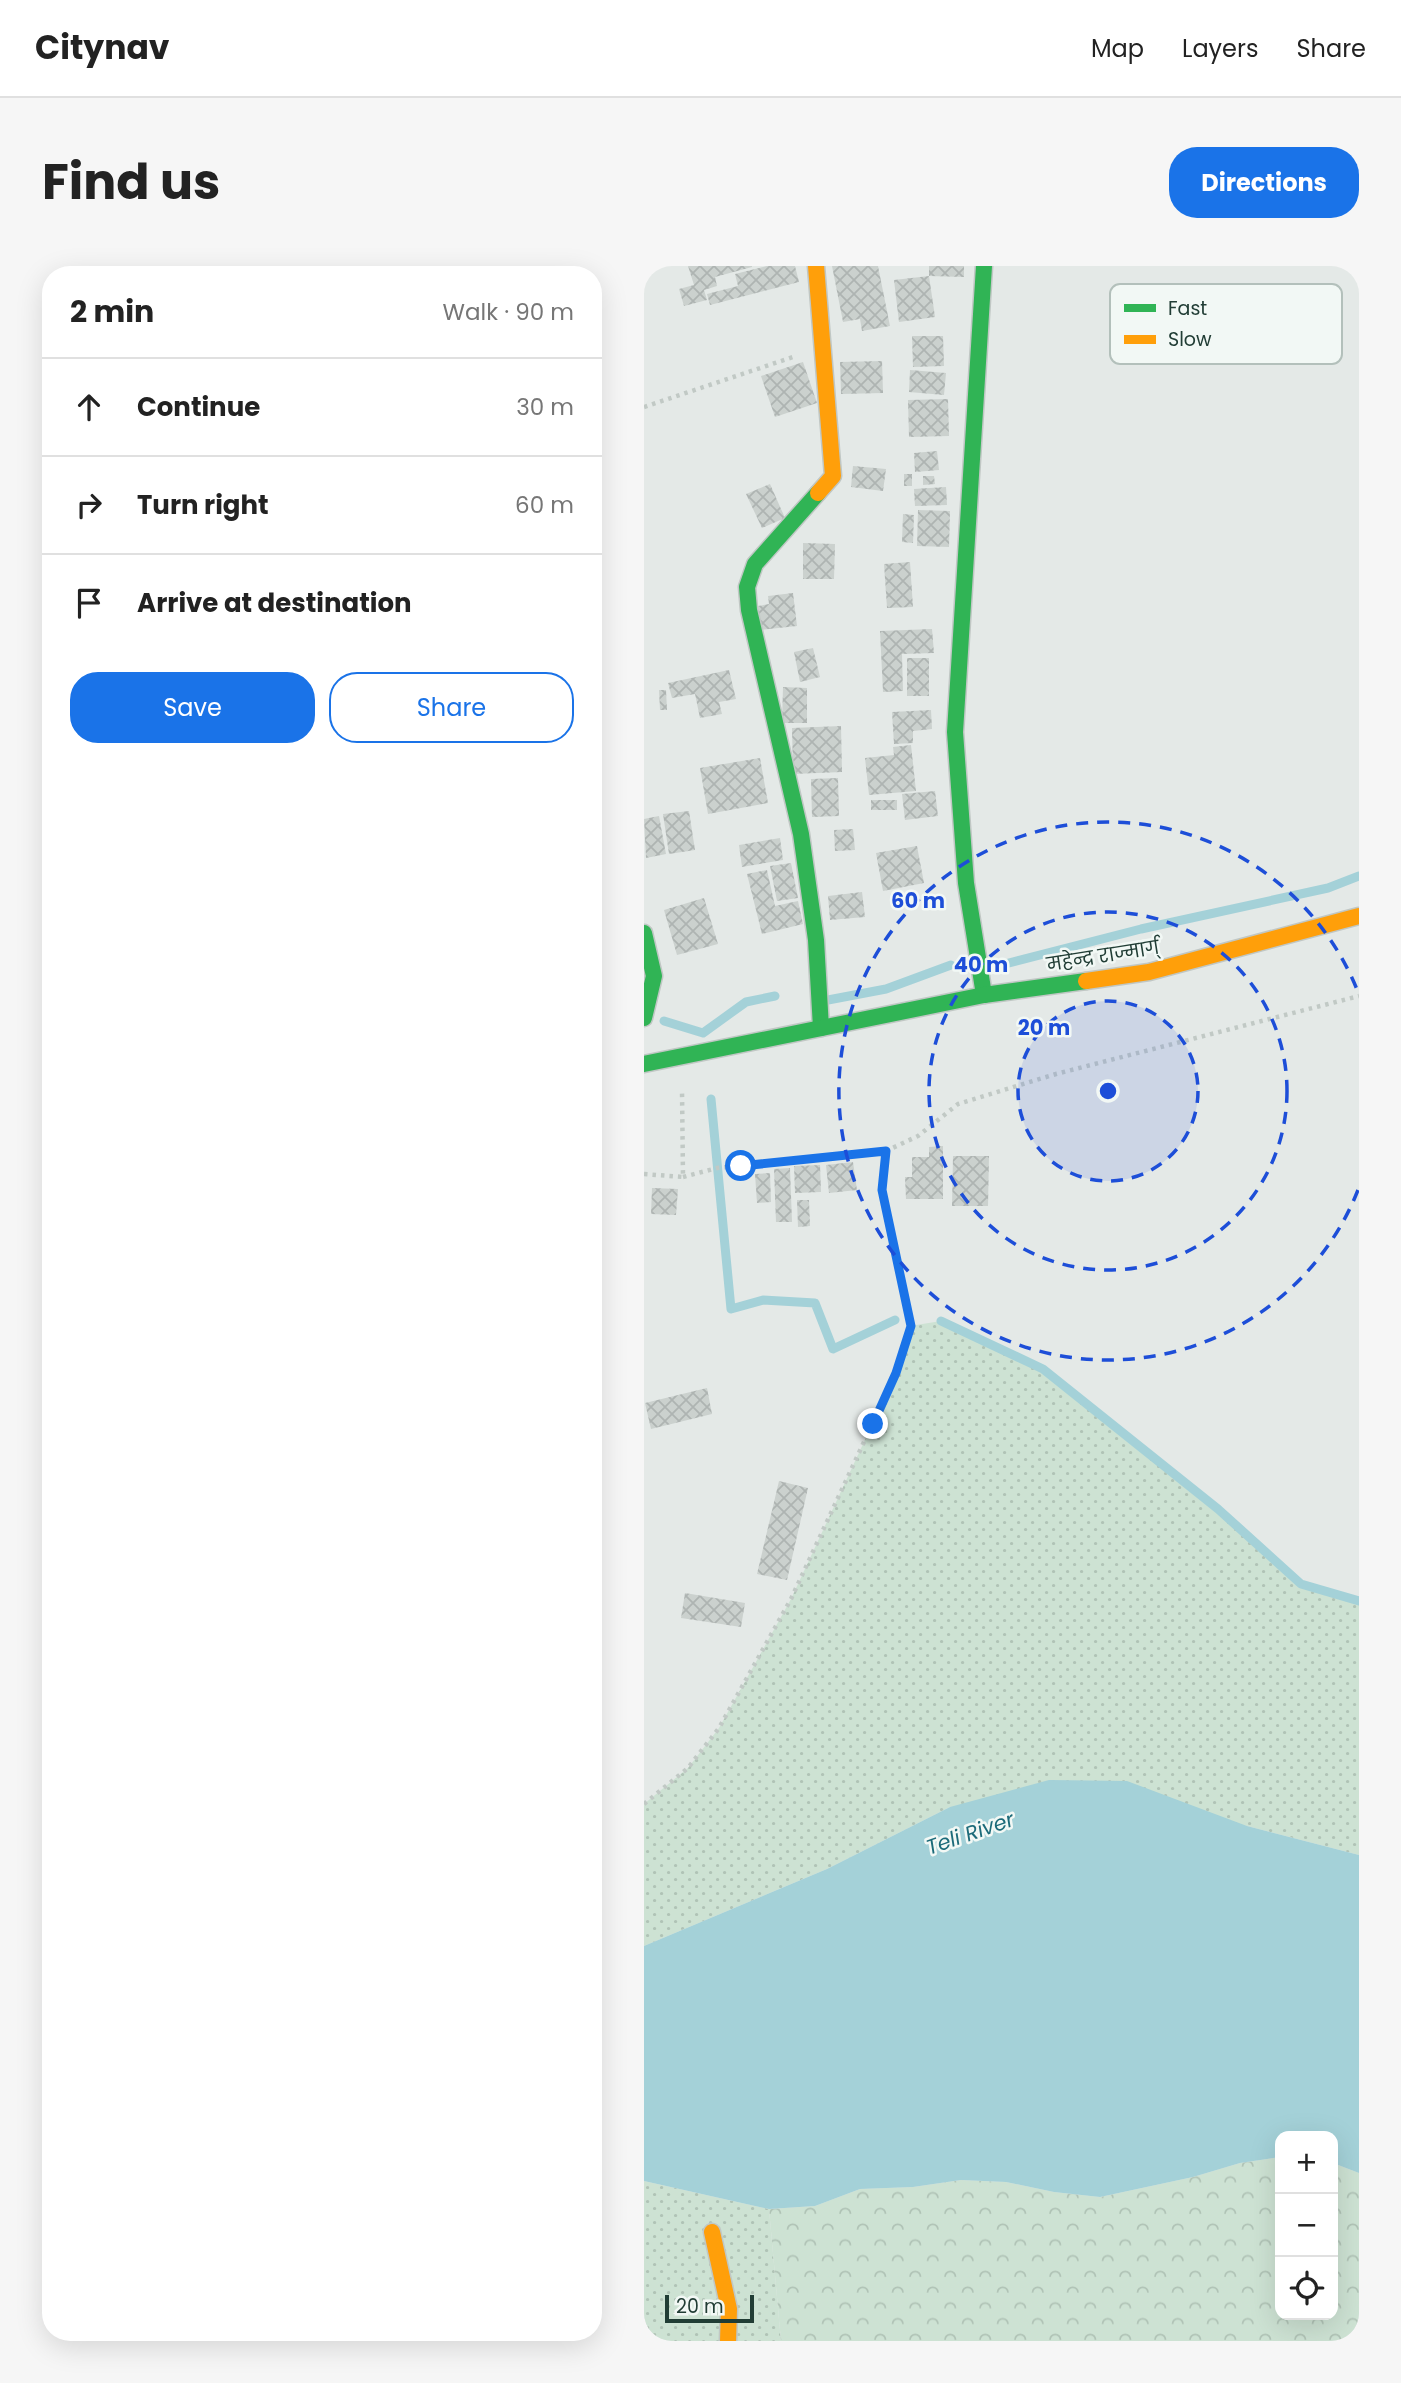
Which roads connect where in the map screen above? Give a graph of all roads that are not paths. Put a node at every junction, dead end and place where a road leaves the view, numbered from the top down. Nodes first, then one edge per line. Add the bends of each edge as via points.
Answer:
1 (816, 266) edge
2 (984, 266) edge
3 (1359, 916) edge
4 (644, 933) edge
5 (984, 995) junction
6 (644, 1018) edge
7 (821, 1028) junction
8 (644, 1064) edge
9 (712, 2232) dead end
10 (728, 2341) edge

1 - 7 main road via 833,476 755,564 747,587 801,834 816,940
2 - 5 main road via 955,732 966,883
3 - 5 main road, महेन्द्र राज्मार्ग् via 1149,972
4 - 6 main road via 654,976
5 - 7 main road, महेन्द्र राज्मार्ग्
7 - 8 main road, महेन्द्र राज्मार्ग्
9 - 10 main road via 729,2309

